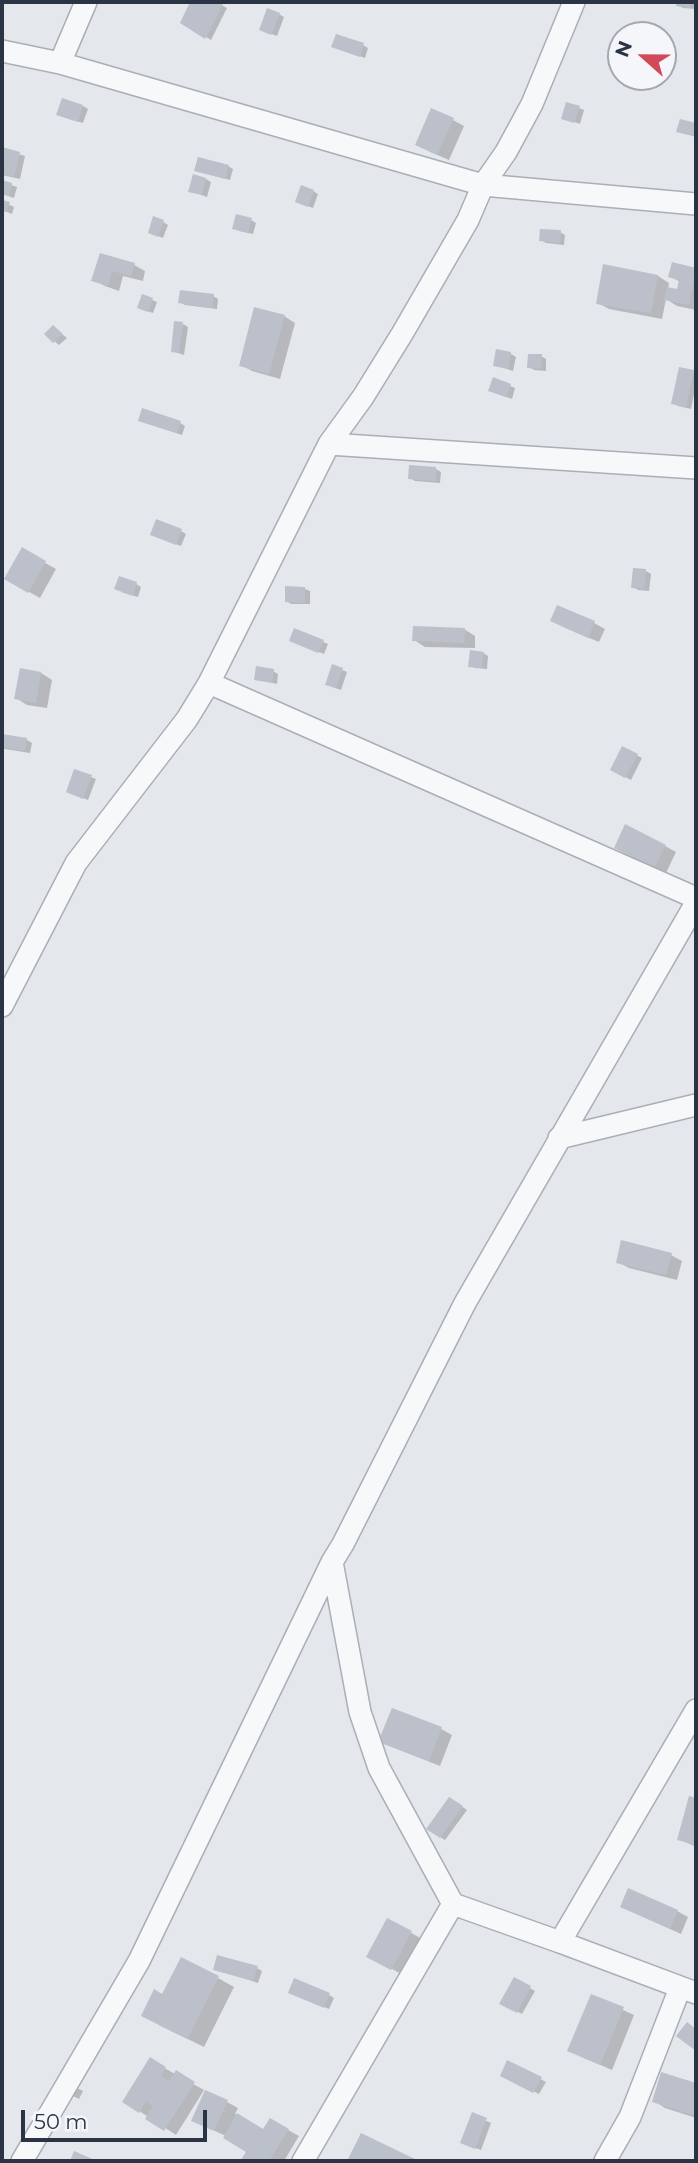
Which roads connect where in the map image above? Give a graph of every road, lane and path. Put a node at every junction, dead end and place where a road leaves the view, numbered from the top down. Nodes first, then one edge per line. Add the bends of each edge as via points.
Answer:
1 (86, 2) edge
2 (574, 2) edge
3 (2, 51) edge
4 (61, 63) junction
5 (483, 185) junction
6 (696, 204) edge
7 (329, 444) junction
8 (696, 468) edge
9 (209, 683) junction
10 (696, 901) edge
11 (2, 1006) edge
12 (696, 1105) edge
13 (559, 1138) junction
14 (331, 1562) junction
15 (696, 1710) edge
16 (453, 1904) junction
17 (560, 1942) junction
18 (688, 1991) edge
19 (22, 2161) edge
20 (303, 2161) edge
21 (605, 2161) edge

1 - 4 street
2 - 5 street via 533,104
3 - 4 street
4 - 5 street
5 - 6 street
5 - 7 street via 468,220 402,334
7 - 8 street
7 - 9 street
9 - 10 street
9 - 11 street via 187,719 76,863
10 - 13 street
12 - 13 street
13 - 14 street via 465,1303
14 - 16 street via 360,1712 379,1768
14 - 19 street via 139,1961
15 - 17 street
16 - 17 street
16 - 20 street
17 - 18 street
18 - 21 street

